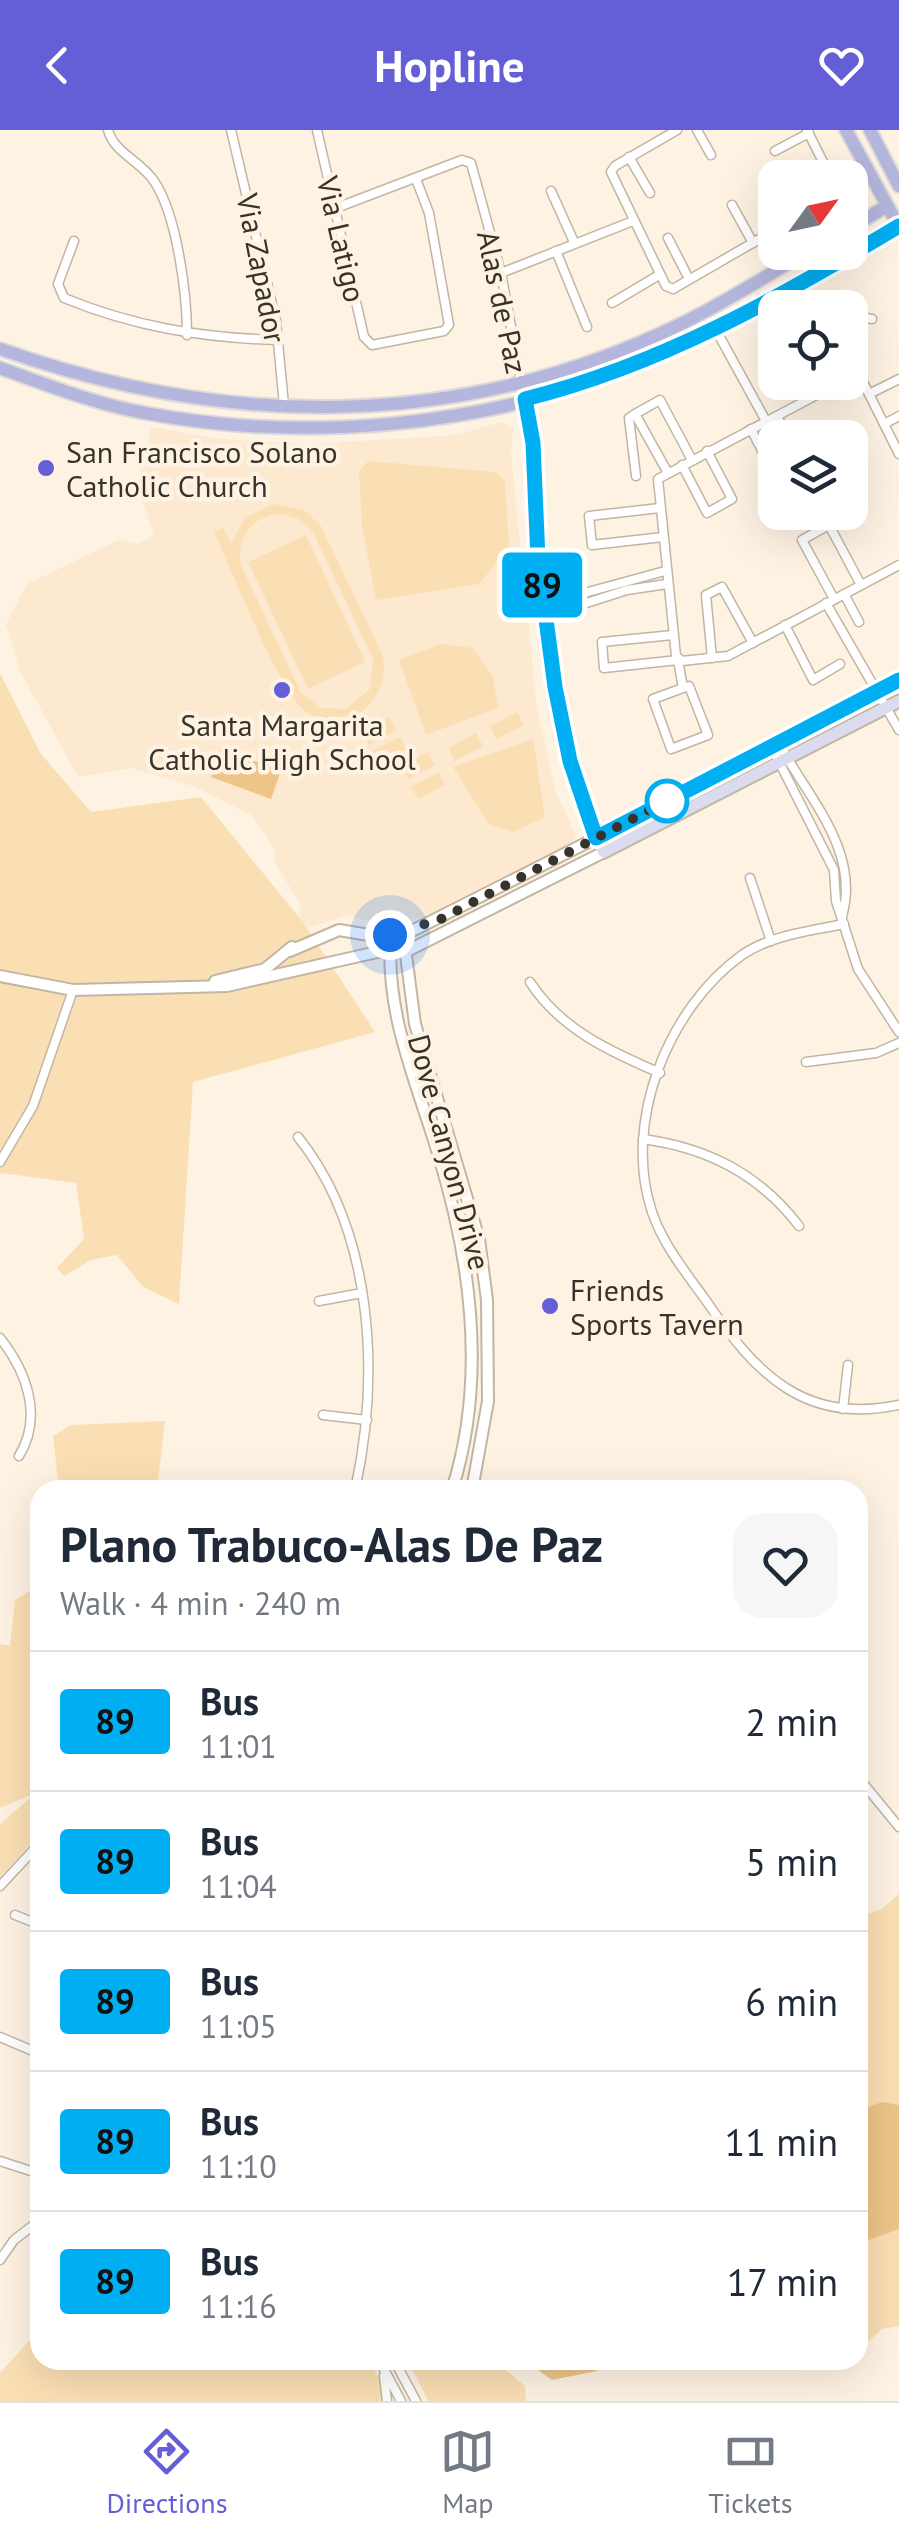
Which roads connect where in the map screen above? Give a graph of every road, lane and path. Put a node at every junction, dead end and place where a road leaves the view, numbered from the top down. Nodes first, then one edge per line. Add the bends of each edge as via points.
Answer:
1 (108, 130) edge
2 (231, 130) edge
3 (317, 130) edge
4 (677, 130) edge
5 (697, 130) edge
6 (846, 130) edge
7 (870, 130) edge
8 (808, 131) edge
9 (775, 151) dead end
10 (712, 155) dead end
11 (629, 157) junction
12 (822, 160) edge
13 (416, 179) junction
14 (899, 186) edge
15 (550, 191) dead end
16 (650, 193) dead end
17 (893, 202) edge
18 (732, 205) dead end
19 (336, 208) junction
20 (868, 217) edge
21 (633, 221) junction
22 (899, 227) edge
23 (668, 238) dead end
24 (758, 239) edge
25 (74, 241) dead end
26 (574, 242) junction
27 (753, 242) junction
28 (556, 251) junction
29 (775, 270) edge
30 (500, 273) junction
31 (660, 275) junction
32 (689, 279) junction
33 (612, 303) dead end
34 (868, 318) edge
35 (872, 319) dead end
36 (587, 327) dead end
37 (716, 330) junction
38 (187, 335) junction
39 (278, 340) junction
40 (0, 348) edge
41 (0, 368) edge
42 (899, 380) edge
43 (520, 381) junction
44 (869, 394) joint
45 (525, 399) junction
46 (801, 400) edge
47 (284, 407) junction
48 (635, 414) junction
49 (777, 416) junction
50 (899, 416) edge
51 (765, 420) edge
52 (770, 420) edge
53 (779, 420) edge
54 (884, 424) junction
55 (758, 426) edge
56 (751, 429) junction
57 (758, 443) edge
58 (707, 451) junction
59 (899, 454) edge
60 (692, 460) junction
61 (682, 465) junction
62 (668, 473) junction
63 (636, 476) dead end
64 (660, 508) junction
65 (663, 537) junction
66 (899, 565) edge
67 (666, 572) junction
68 (667, 584) junction
69 (861, 584) junction
70 (844, 594) junction
71 (830, 601) junction
72 (545, 610) junction
73 (859, 622) dead end
74 (785, 625) junction
75 (673, 635) junction
76 (753, 643) junction
77 (712, 658) junction
78 (678, 660) junction
79 (840, 664) dead end
80 (899, 680) edge
81 (683, 688) junction
82 (874, 692) junction
83 (899, 700) edge
84 (884, 708) junction
85 (899, 730) edge
86 (776, 746) junction
87 (784, 761) junction
88 (596, 838) junction
89 (836, 839) junction
90 (824, 844) junction
91 (604, 852) junction
92 (844, 866) junction
93 (834, 870) junction
94 (750, 878) dead end
95 (843, 920) junction
96 (397, 934) junction
97 (772, 942) junction
98 (406, 951) junction
99 (389, 952) junction
100 (0, 976) edge
101 (530, 982) dead end
102 (204, 984) junction
103 (73, 990) junction
104 (899, 1032) edge
105 (899, 1043) edge
106 (806, 1062) dead end
107 (660, 1073) junction
108 (298, 1137) dead end
109 (643, 1140) junction
110 (0, 1162) edge
111 (799, 1226) dead end
112 (362, 1292) junction
113 (319, 1300) dead end
114 (0, 1338) edge
115 (848, 1365) dead end
116 (899, 1404) edge
117 (843, 1409) junction
118 (323, 1415) dead end
119 (367, 1420) junction
120 (19, 1456) dead end
121 (357, 1480) edge
122 (454, 1480) edge
123 (474, 1480) edge
124 (868, 1790) edge
125 (899, 1827) edge
126 (30, 1854) edge
127 (0, 1886) edge
128 (15, 1915) dead end
129 (30, 1921) edge
130 (0, 2037) edge
131 (30, 2050) edge
132 (0, 2161) edge
133 (30, 2171) edge
134 (30, 2228) edge
135 (0, 2260) edge
136 (399, 2370) edge
137 (384, 2371) joint
138 (387, 2401) edge
139 (401, 2401) edge
140 (416, 2401) edge

1 - 38 street via 112,143 156,183 165,204 187,304
2 - 39 street, Via Zapador
3 - 19 street, Via Latigo
4 - 11 street
5 - 10 street
6 - 17 main road
7 - 14 main road
8 - 9 street
8 - 12 street
11 - 16 street
11 - 21 street via 614,166 611,177
13 - 19 street
13 - 19 street, Via Latigo via 432,227 447,328 372,344 364,337
13 - 30 street, Alas de Paz via 462,160 471,163
15 - 26 street
17 - 20 main road
17 - 22 main road
18 - 27 street
21 - 26 street
21 - 31 street
22 - 37 main road
23 - 32 street
24 - 27 street
25 - 38 street via 58,284 64,298
26 - 28 street
27 - 32 street
28 - 30 street
28 - 36 street
29 - 43 main road via 679,325
30 - 43 street, Alas de Paz
31 - 32 street via 673,289
31 - 33 street
34 - 35 street
37 - 45 main road via 630,369
37 - 51 street
38 - 39 street
39 - 47 street, Via Zapador
40 - 47 main road via 148,392
41 - 45 main road via 144,413 267,426 396,424
42 - 44 street
43 - 45 main road, Alas de Paz
43 - 47 main road via 404,404
44 - 54 street
45 - 72 main road, Alas de Paz
46 - 49 street
48 - 60 street via 660,400
48 - 62 street
48 - 63 street via 628,418
49 - 52 street
49 - 53 street
50 - 54 street
54 - 59 street
55 - 56 street
56 - 57 street
56 - 58 street
58 - 60 street
58 - 61 street via 732,500 707,513
60 - 61 street
61 - 62 street
62 - 64 street via 658,479
64 - 65 street
64 - 65 street via 588,516 592,545
65 - 67 street
66 - 69 street
67 - 68 street
67 - 72 street
68 - 72 street
68 - 75 street
69 - 70 street
69 - 71 street via 829,525 816,532 802,540
70 - 71 street
70 - 73 street
71 - 74 street
71 - 82 street
72 - 88 main road, Alas de Paz via 570,761
74 - 76 street
74 - 79 street via 813,680
75 - 78 street
75 - 78 street via 602,642 604,668
76 - 77 street
76 - 77 street via 722,587 706,595
77 - 78 street
78 - 81 street
80 - 82 main road
81 - 81 street via 689,686 708,735 671,748 652,699
82 - 84 street
82 - 86 main road
83 - 84 main road
84 - 85 street
84 - 87 main road
86 - 87 street
86 - 88 main road
87 - 89 street
87 - 90 street
87 - 91 main road
88 - 91 main road, Alas de Paz
88 - 96 street via 441,919
89 - 90 street
89 - 92 street
90 - 93 street
91 - 98 street
92 - 93 street
92 - 95 street
93 - 95 street
94 - 97 street
95 - 97 street
95 - 104 street via 858,970
96 - 98 street, Dove Canyon Drive
96 - 99 street, Dove Canyon Drive
96 - 102 street via 330,933 265,970
97 - 107 street via 742,956 694,1000
98 - 99 street
98 - 123 street, Dove Canyon Drive via 415,1024 471,1210 487,1300 488,1401
99 - 102 street via 227,986
99 - 122 street, Dove Canyon Drive via 398,1029 452,1206 470,1310 468,1416
100 - 103 street
101 - 107 street via 550,1010 594,1042
102 - 103 street
103 - 110 street via 33,1106
105 - 106 street via 876,1053
107 - 109 street
108 - 112 street via 333,1200
109 - 111 street via 706,1153 735,1167 778,1199
109 - 117 street via 645,1186 658,1228 734,1343 780,1386
112 - 113 street
112 - 119 street
114 - 120 street via 18,1364 28,1397 32,1426
115 - 117 street
116 - 117 street
118 - 119 street
119 - 121 street
124 - 125 street
126 - 127 street
128 - 129 street
130 - 131 street
132 - 133 street
134 - 135 street
136 - 140 street
137 - 138 street
137 - 139 street

